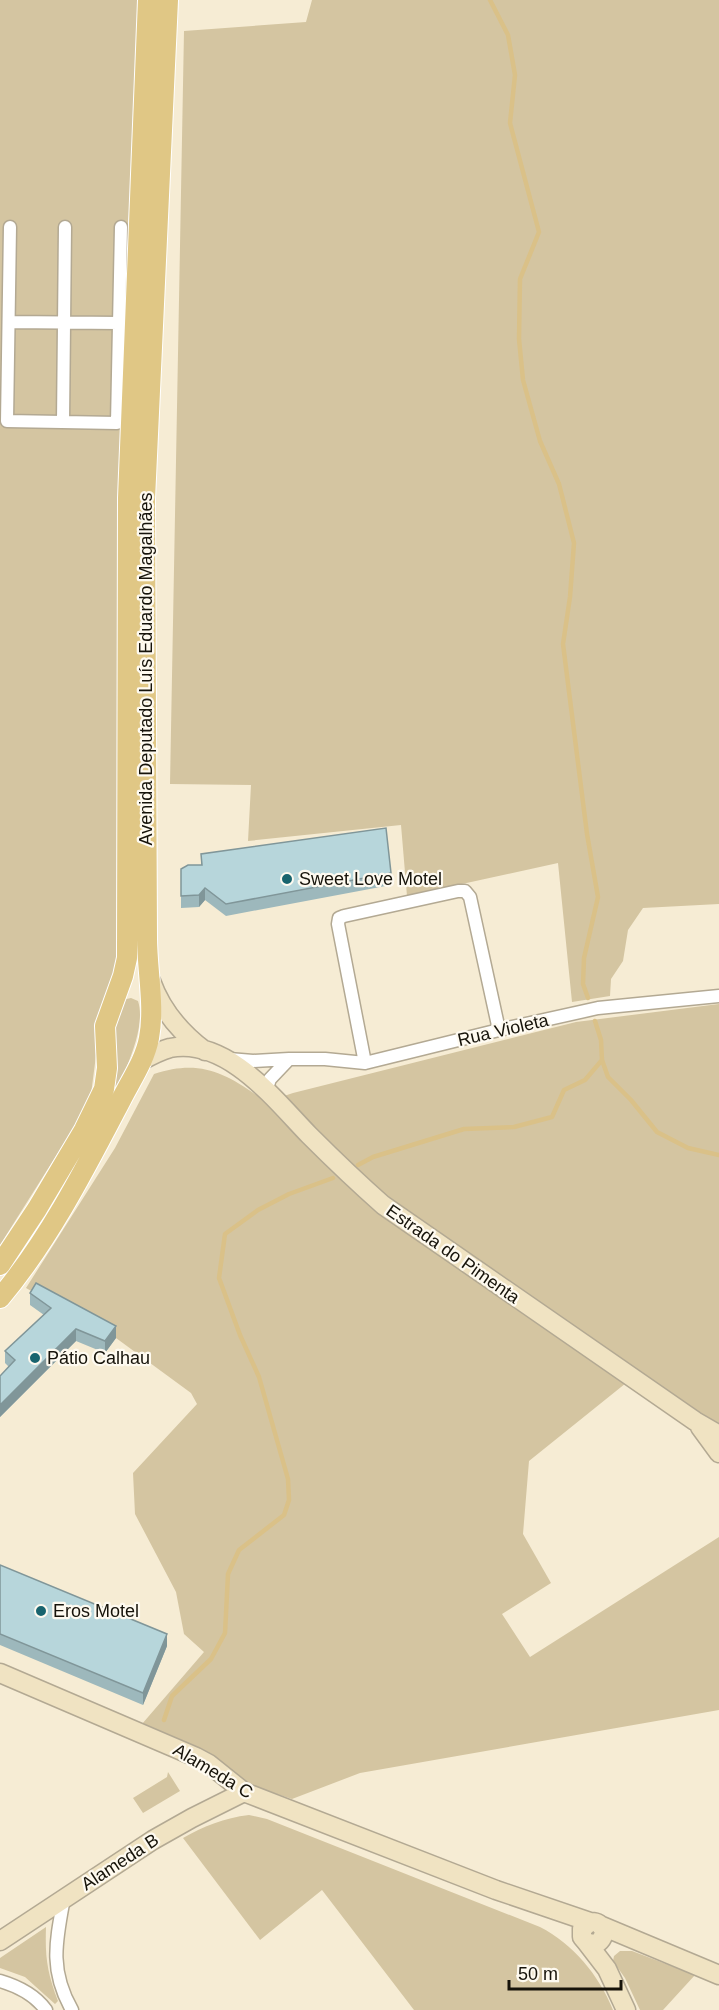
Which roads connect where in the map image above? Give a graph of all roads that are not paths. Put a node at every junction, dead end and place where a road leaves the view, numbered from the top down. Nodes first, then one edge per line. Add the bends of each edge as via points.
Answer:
1 (148, 0) edge
2 (168, 0) edge
3 (65, 227) dead end
4 (121, 227) dead end
5 (0, 248) edge
6 (9, 322) junction
7 (65, 323) junction
8 (119, 323) junction
9 (4, 421) edge
10 (63, 422) junction
11 (148, 974) junction
12 (719, 996) edge
13 (113, 999) junction
14 (151, 1010) junction
15 (499, 1030) junction
16 (206, 1052) junction
17 (225, 1059) junction
18 (289, 1059) junction
19 (141, 1062) junction
20 (365, 1063) junction
21 (266, 1091) junction
22 (0, 1265) edge
23 (0, 1298) edge
24 (695, 1421) junction
25 (719, 1434) edge
26 (719, 1453) edge
27 (0, 1673) edge
28 (244, 1792) junction
29 (64, 1898) junction
30 (594, 1935) junction
31 (0, 1941) edge
32 (719, 1974) edge
33 (0, 1981) edge
34 (46, 2010) edge
35 (72, 2010) edge
36 (626, 2010) edge

1 - 13 main road, Avenida Deputado Luís Eduardo Magalhães via 128,498 127,958
2 - 11 main road, Avenida Deputado Luís Eduardo Magalhães via 145,499
3 - 7 street
4 - 8 street
5 - 6 street via 11,231
6 - 7 street
6 - 9 street
7 - 8 street
7 - 10 street
8 - 10 street via 117,423
9 - 10 street
11 - 14 main road, Avenida Deputado Luís Eduardo Magalhães
11 - 16 street, Estrada do Pimenta via 167,1012
12 - 15 street, Rua Violeta via 598,1008
13 - 14 main road via 123,991 136,990 146,998
13 - 22 main road, Avenida Deputado Luís Eduardo Magalhães via 105,1026 104,1089 84,1130
14 - 19 main road, Avenida Deputado Luís Eduardo Magalhães via 149,1040
15 - 20 street, Rua Violeta
15 - 20 street via 470,897 465,891 344,916 338,924
16 - 17 street, Estrada do Pimenta
16 - 19 street, Estrada do Pimenta via 173,1048
17 - 18 street, Rua Violeta
17 - 21 street, Estrada do Pimenta
18 - 20 street, Rua Violeta
18 - 21 street via 270,1079
19 - 23 main road, Avenida Deputado Luís Eduardo Magalhães via 59,1212
21 - 24 street, Estrada do Pimenta via 383,1205
24 - 25 street, Estrada do Pimenta
24 - 26 street
27 - 28 street, Alameda C via 196,1756
28 - 29 street, Alameda B via 173,1828
28 - 30 street, Alameda C via 496,1890
29 - 31 street, Alameda B
29 - 35 street via 55,1960 63,1995
30 - 32 street, Alameda C via 655,1948
30 - 36 street
33 - 34 street via 17,1986

